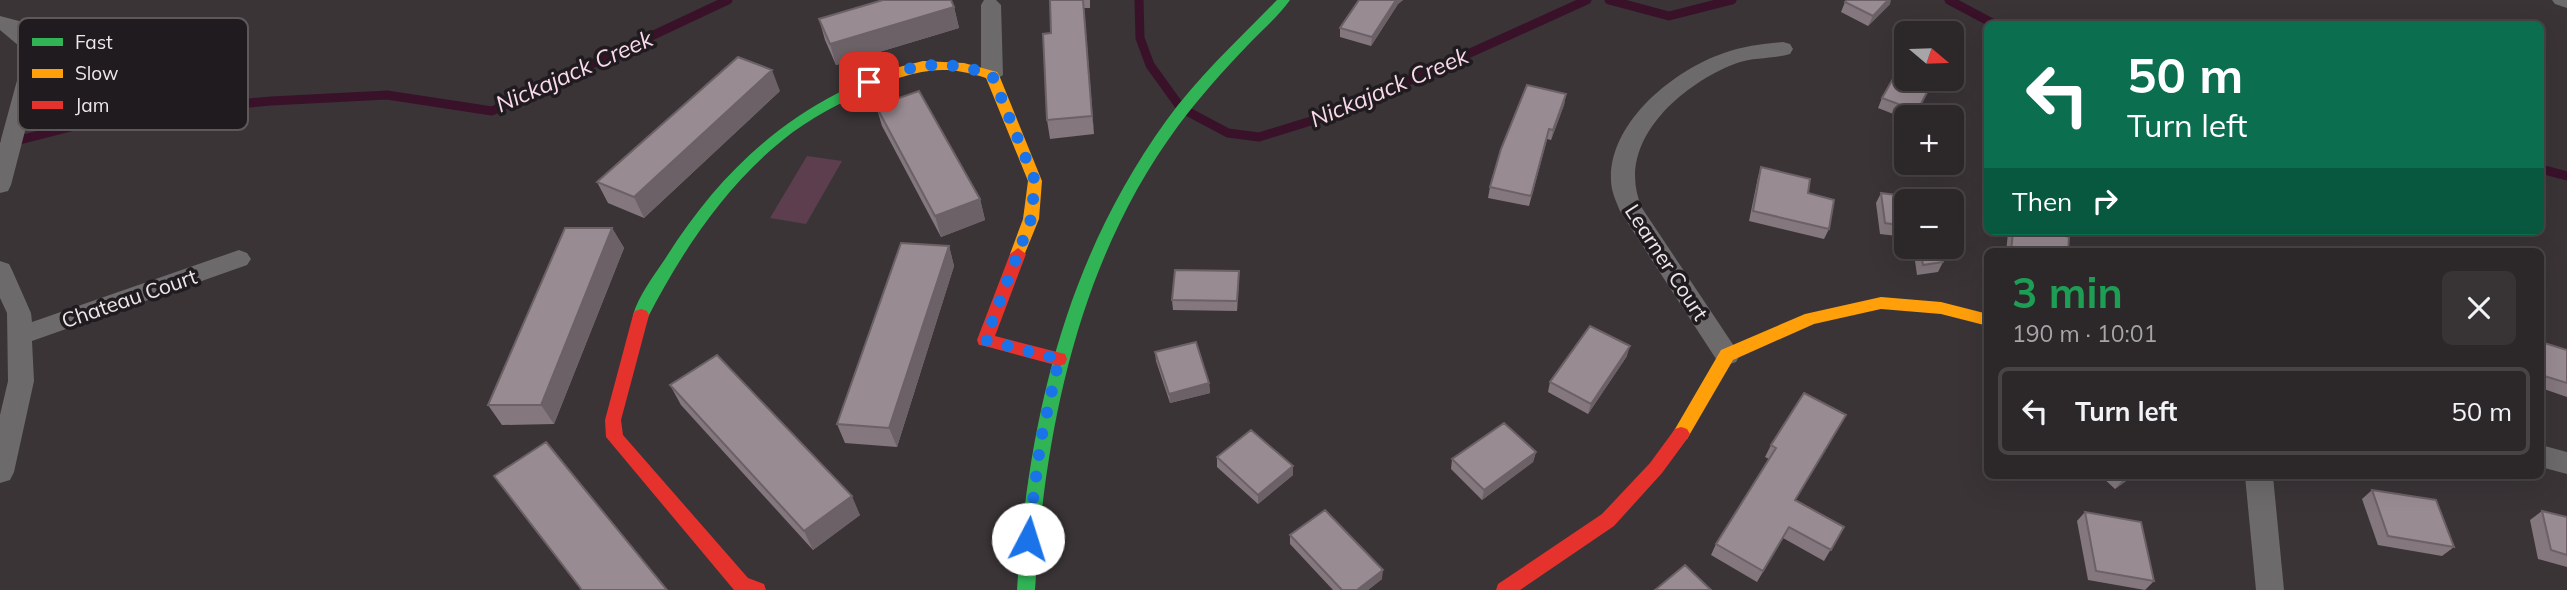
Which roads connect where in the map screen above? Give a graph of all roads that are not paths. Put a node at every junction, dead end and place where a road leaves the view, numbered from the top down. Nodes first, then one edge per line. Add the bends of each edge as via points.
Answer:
1 (1284, 0) edge
2 (991, 5) dead end
3 (0, 23) edge
4 (18, 32) edge
5 (1783, 50) dead end
6 (992, 75) junction
7 (18, 116) edge
8 (0, 185) edge
9 (239, 259) dead end
10 (0, 270) edge
11 (1984, 319) edge
12 (19, 336) junction
13 (1727, 355) junction
14 (1059, 359) junction
15 (2544, 457) edge
16 (2567, 463) edge
17 (0, 472) edge
18 (2259, 479) edge
19 (757, 590) edge
20 (1026, 590) edge
21 (1505, 590) edge
22 (2270, 590) edge

1 - 14 street via 1158,142 1120,208
2 - 6 street
3 - 4 street
5 - 13 street, Learner Court via 1740,56 1702,72 1641,124 1623,163 1624,194 1632,211
6 - 14 street via 1035,181 1031,219 985,340
6 - 19 street via 961,64 906,67 832,101 785,131 722,193 679,246 644,305 613,420 615,437 741,584
7 - 8 street
9 - 12 street, Chateau Court
10 - 12 street via 19,313
11 - 13 street via 1941,308 1881,303 1811,318
12 - 17 street via 21,381
13 - 21 street via 1687,426 1608,520
14 - 20 street via 1032,496
15 - 16 street
18 - 22 street

